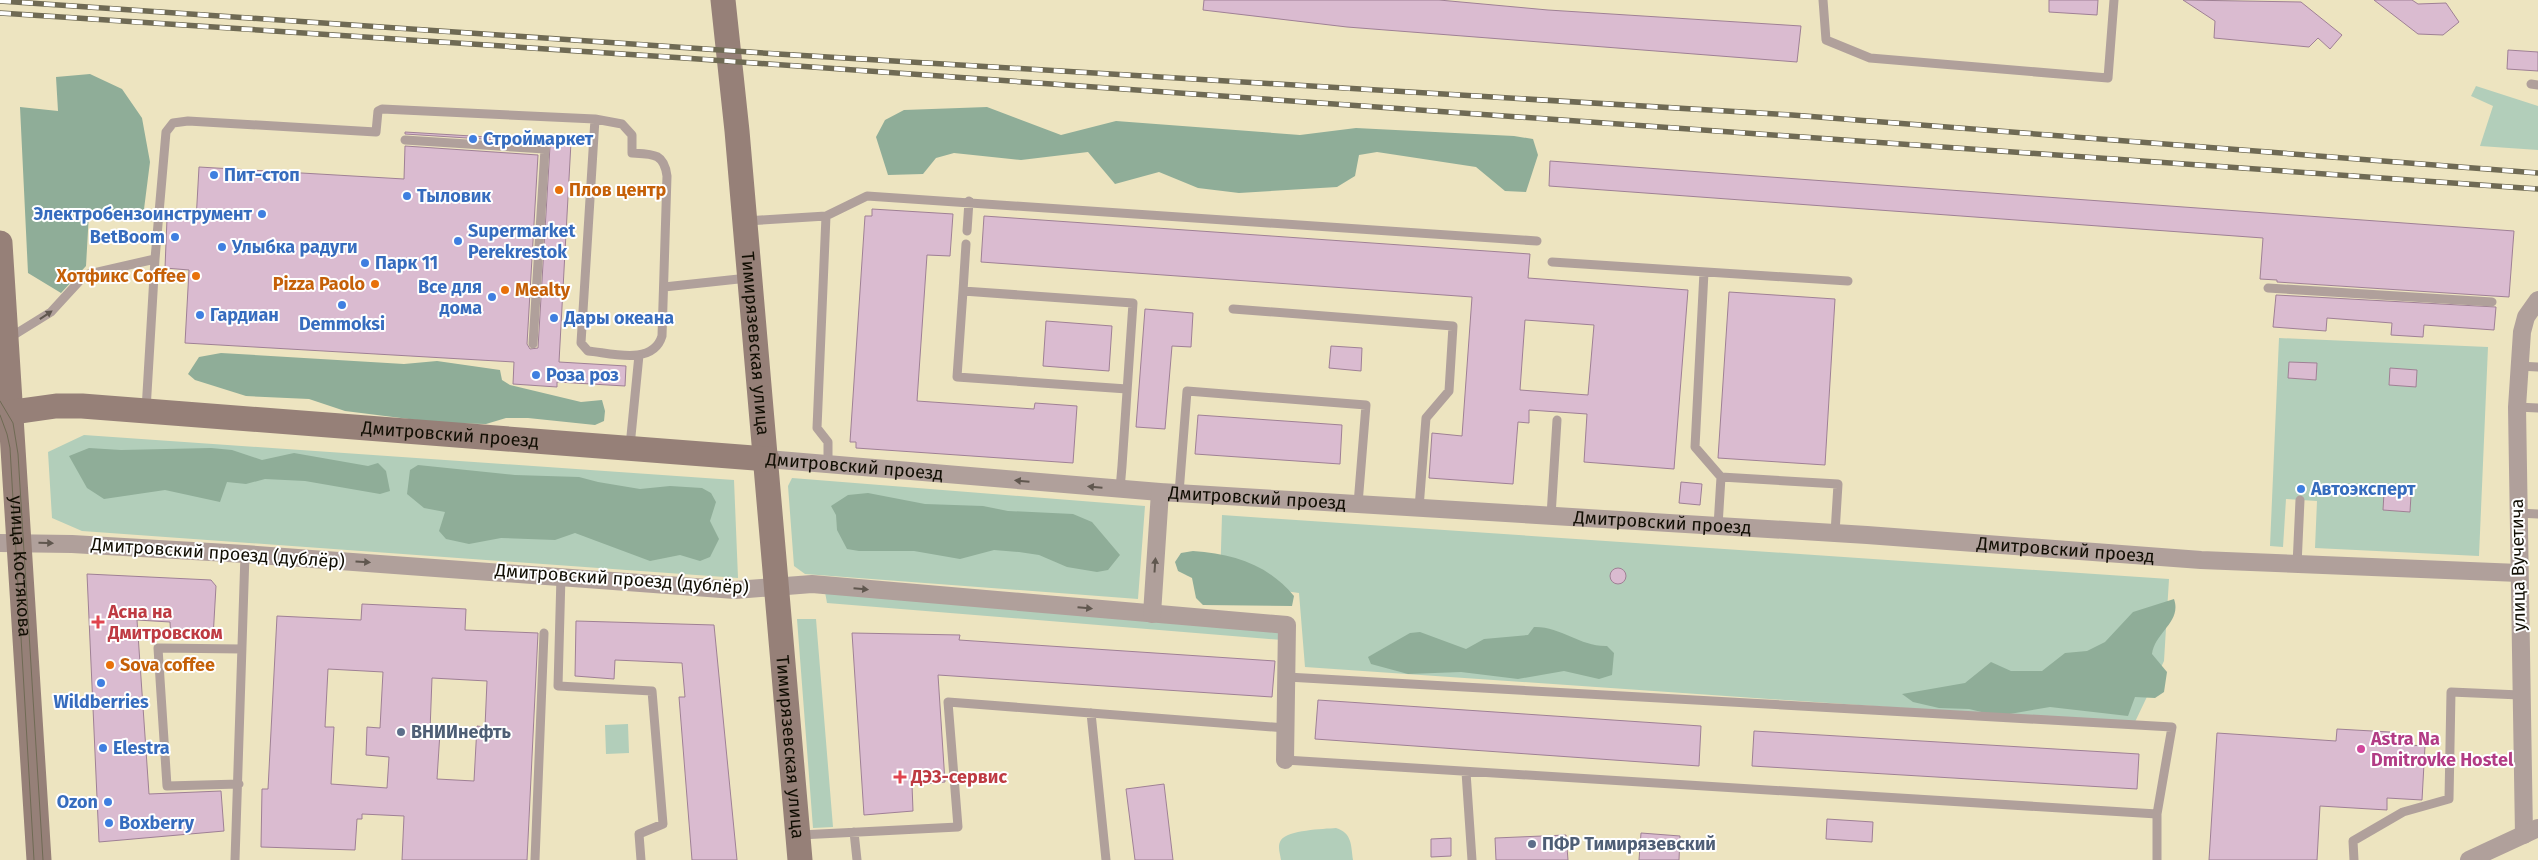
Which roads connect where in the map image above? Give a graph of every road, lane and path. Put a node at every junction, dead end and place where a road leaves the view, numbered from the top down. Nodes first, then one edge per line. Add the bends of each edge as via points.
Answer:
1 (1823, 0) edge
2 (2114, 0) edge
3 (724, 4) edge
4 (595, 119) junction
5 (405, 140) dead end
6 (969, 202) junction
7 (826, 216) junction
8 (746, 221) junction
9 (967, 231) dead end
10 (1537, 241) dead end
11 (0, 243) edge
12 (966, 244) dead end
13 (155, 259) junction
14 (1552, 262) dead end
15 (1704, 272) junction
16 (750, 278) junction
17 (1848, 281) dead end
18 (664, 287) junction
19 (2268, 288) dead end
20 (963, 291) junction
21 (2538, 300) edge
22 (2492, 302) dead end
23 (1234, 309) dead end
24 (5, 341) junction
25 (534, 344) dead end
26 (639, 355) junction
27 (2518, 366) junction
28 (2538, 367) edge
29 (1128, 389) junction
30 (2517, 407) junction
31 (2538, 408) edge
32 (146, 410) junction
33 (5, 413) edge
34 (1557, 420) dead end
35 (630, 449) junction
36 (767, 459) junction
37 (828, 466) junction
38 (1721, 477) junction
39 (1120, 489) junction
40 (1160, 492) junction
41 (1179, 493) junction
42 (2300, 500) dead end
43 (1358, 504) junction
44 (1418, 508) junction
45 (2517, 513) junction
46 (2538, 514) edge
47 (1551, 516) junction
48 (1718, 526) junction
49 (1835, 533) junction
50 (10, 543) edge
51 (245, 554) junction
52 (2297, 565) junction
53 (2519, 573) junction
54 (561, 576) junction
55 (778, 586) junction
56 (1152, 614) junction
57 (544, 633) dead end
58 (242, 649) junction
59 (1287, 677) junction
60 (2520, 695) junction
61 (1091, 713) junction
62 (1286, 728) junction
63 (1285, 760) joint
64 (1466, 772) junction
65 (238, 784) junction
66 (2157, 814) junction
67 (2531, 831) edge
68 (854, 832) junction
69 (797, 835) junction
70 (39, 860) edge
71 (235, 860) edge
72 (535, 860) edge
73 (641, 860) edge
74 (800, 860) edge
75 (857, 860) edge
76 (1106, 860) edge
77 (1472, 860) edge
78 (2157, 860) edge
79 (2354, 860) edge
80 (2469, 860) edge

1 - 2 lane via 1826,40 1870,58 2108,78
3 - 8 main road, Тимирязевская улица
4 - 13 lane via 382,109 378,111 376,132 188,121 173,123 166,132
4 - 18 lane via 622,124 632,135 632,154 651,154 666,165
4 - 26 lane via 581,343 588,351
5 - 25 lane via 545,149
6 - 7 lane via 867,196
6 - 9 lane
6 - 10 lane
7 - 8 lane
7 - 37 lane via 817,428 828,442
8 - 16 main road, Тимирязевская улица
11 - 24 main road, улица Костякова
12 - 20 lane
24 -> 13 lane via 51,312 85,275
13 - 32 lane
14 - 15 lane
15 - 17 lane
15 - 38 lane via 1695,446
16 - 18 lane
16 - 36 main road, Тимирязевская улица
18 - 26 lane via 660,343 651,352
19 - 22 lane
20 - 29 lane via 957,377
20 - 29 lane via 1134,302
21 - 27 street, улица Вучетича via 2526,316
23 - 44 lane via 1453,326 1449,390 1426,418
24 - 33 main road, улица Костякова
26 - 35 lane
27 - 28 lane
27 - 30 street, улица Вучетича
29 - 39 lane
30 - 31 lane
30 - 45 street, улица Вучетича
32 - 33 main road, Дмитровский проезд via 56,406
32 - 35 main road, Дмитровский проезд
33 - 50 main road, улица Костякова
34 - 47 lane
35 - 36 main road, Дмитровский проезд
36 - 37 street, Дмитровский проезд
36 - 55 main road, Тимирязевская улица
39 -> 37 street, Дмитровский проезд
38 - 48 lane
38 - 49 lane via 1838,484
39 - 40 street, Дмитровский проезд
40 - 41 street, Дмитровский проезд
56 -> 40 street
41 - 43 street, Дмитровский проезд
41 - 43 lane via 1187,391 1366,405
42 - 52 lane
43 - 44 street, Дмитровский проезд
44 - 47 street, Дмитровский проезд
45 - 46 lane
45 - 53 street, улица Вучетича
47 - 48 street, Дмитровский проезд
48 - 49 street, Дмитровский проезд
49 - 52 street, Дмитровский проезд
50 -> 51 street, Дмитровский проезд (дублёр)
50 - 70 main road, улица Костякова
51 -> 54 street, Дмитровский проезд (дублёр)
51 - 58 lane
52 - 53 street, Дмитровский проезд
53 - 60 street, улица Вучетича
54 - 55 street, Дмитровский проезд (дублёр) via 735,590
54 - 73 lane via 558,686 652,691 663,824 639,834
55 -> 56 street, Дмитровский проезд (дублёр) via 812,584
55 - 69 main road, Тимирязевская улица
56 - 59 street, Дмитровский проезд (дублёр) via 1287,625
57 - 72 lane
58 - 65 lane
58 - 65 lane via 158,648 167,786
59 - 62 street
59 - 66 lane via 2172,727
60 - 67 street, улица Вучетича
60 - 79 lane via 2451,692 2449,799 2403,812 2353,841
61 - 62 lane
61 - 68 lane via 948,702 958,827
61 - 76 lane
62 - 63 street
63 - 64 lane
64 - 66 lane
64 - 77 lane
65 - 71 lane
66 - 78 lane
67 - 80 street
68 - 69 lane
68 - 75 lane
69 - 74 main road, Тимирязевская улица

